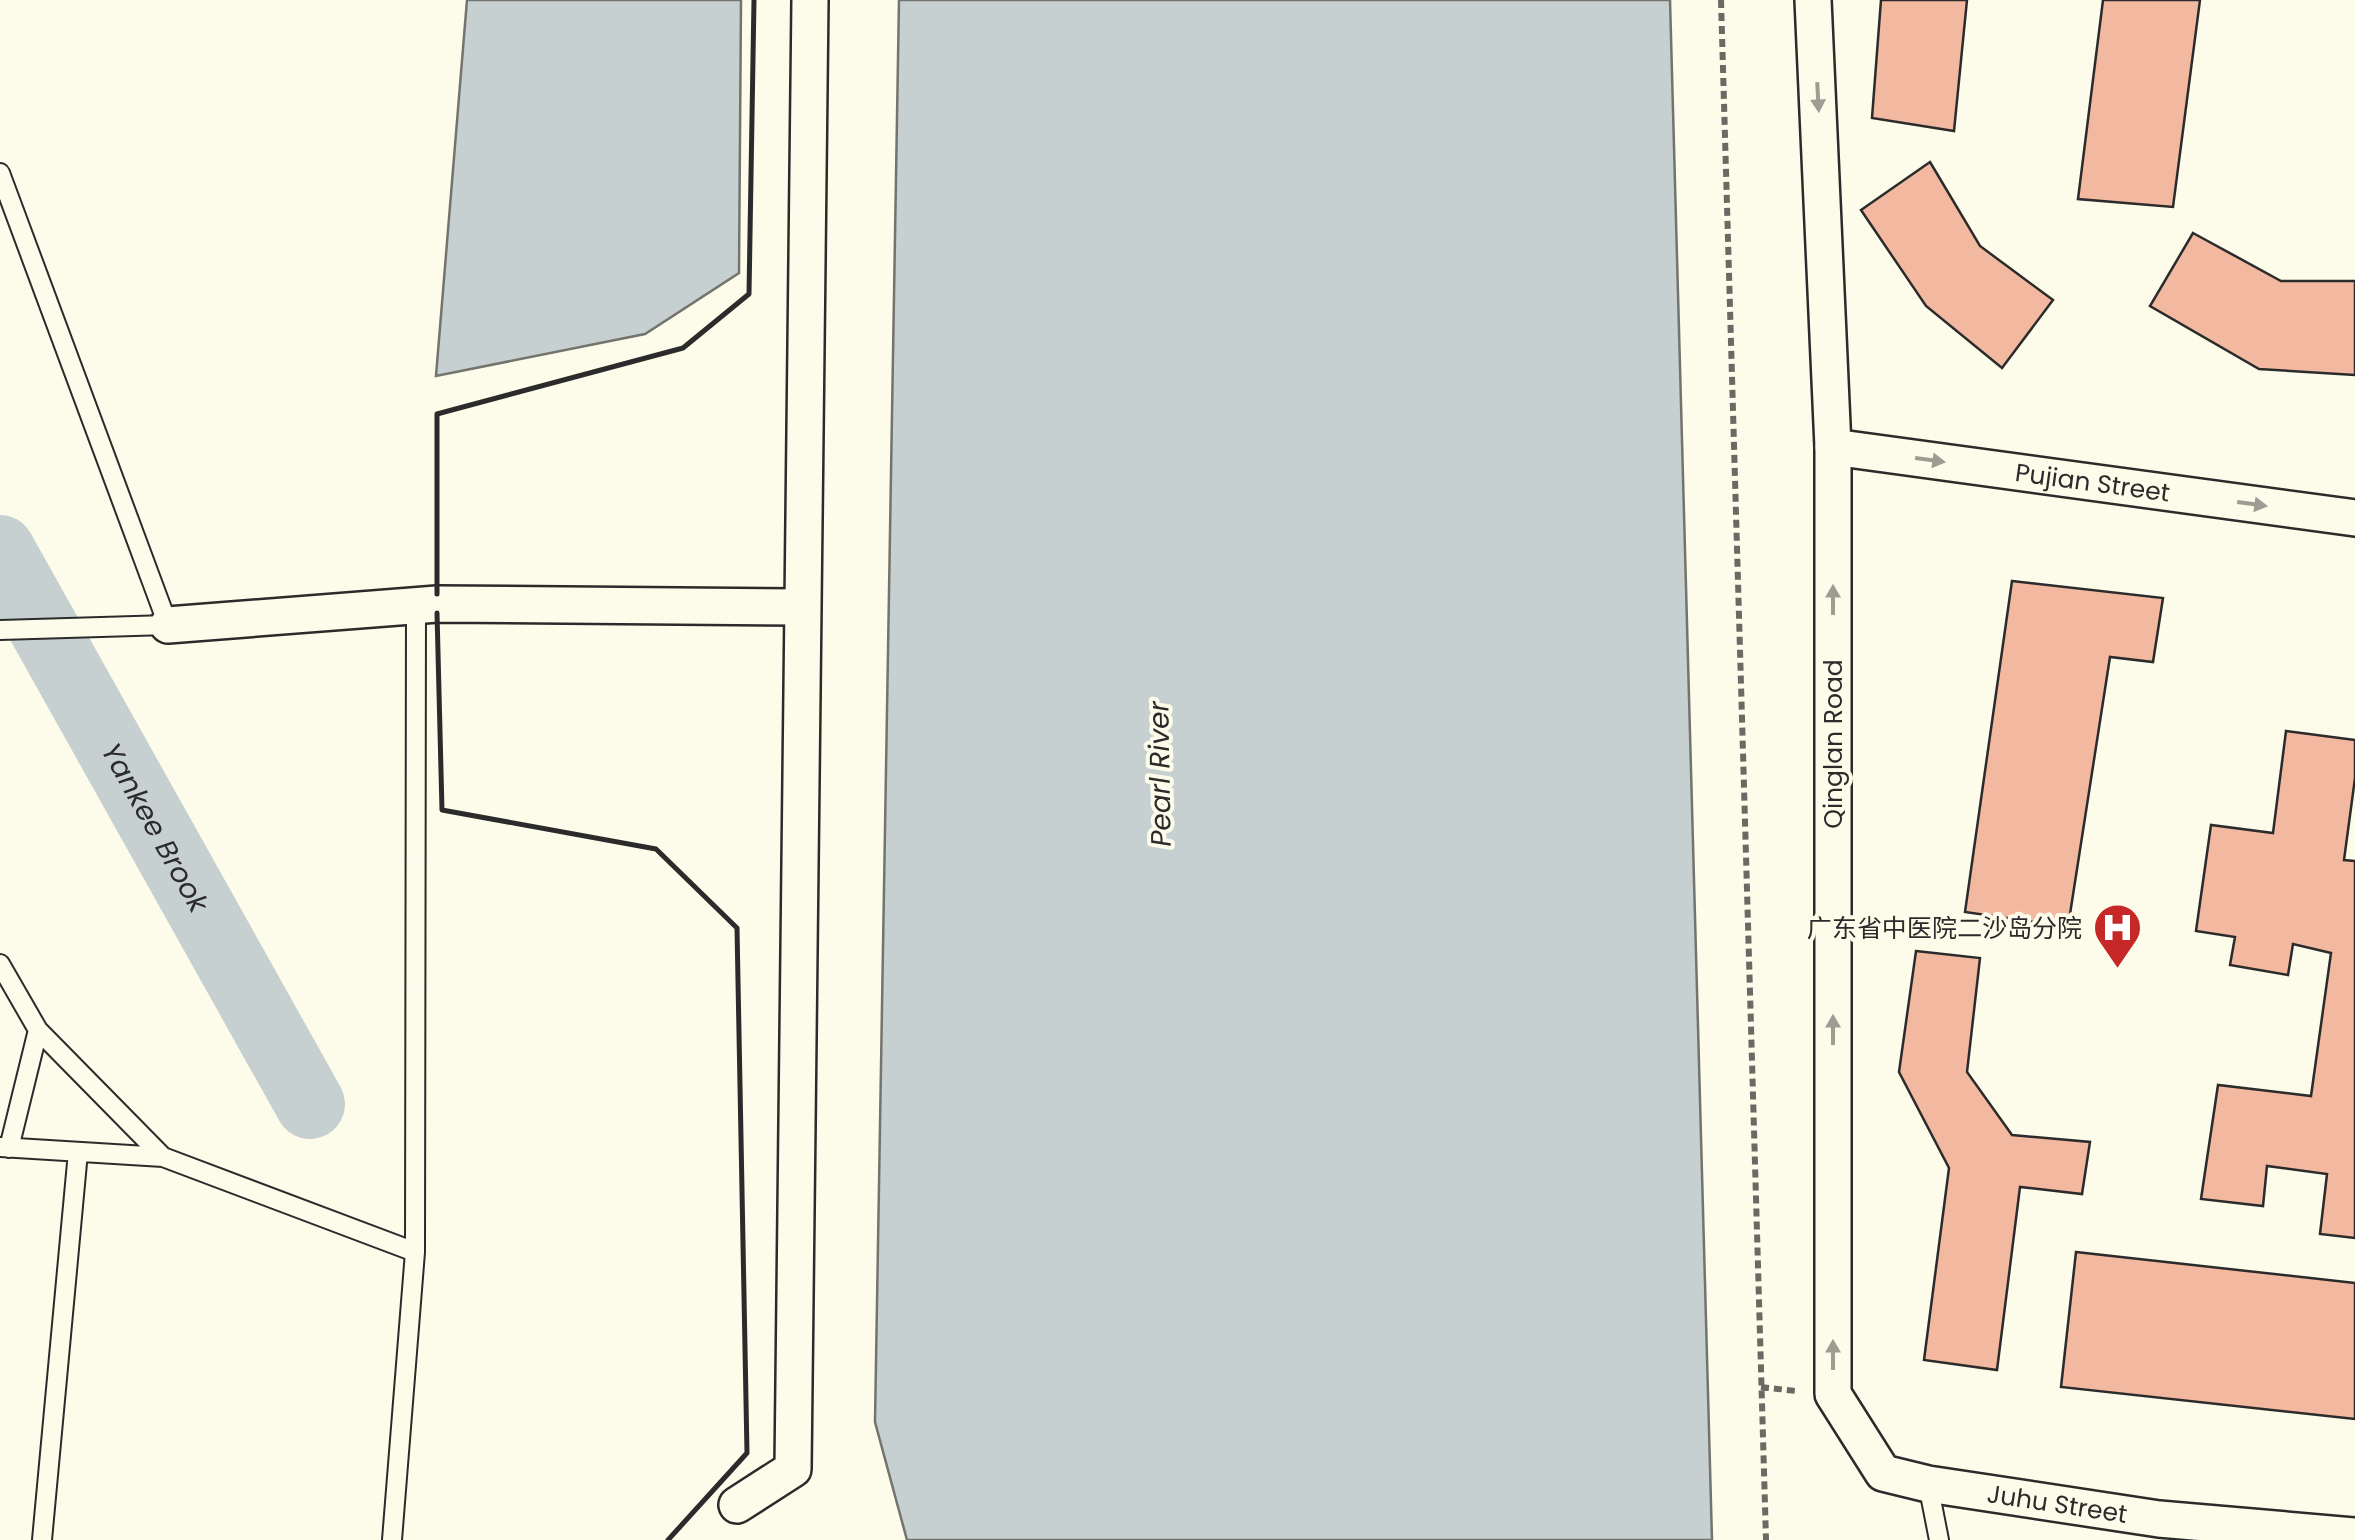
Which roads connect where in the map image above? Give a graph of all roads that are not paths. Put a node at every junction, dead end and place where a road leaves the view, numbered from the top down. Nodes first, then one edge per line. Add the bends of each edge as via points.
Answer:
1 (810, 0) edge
2 (1813, 0) edge
3 (0, 174) edge
4 (1833, 447) junction
5 (2355, 518) edge
6 (416, 605) junction
7 (802, 608) junction
8 (168, 625) junction
9 (0, 630) edge
10 (0, 964) edge
11 (38, 1030) junction
12 (5, 1147) edge
13 (78, 1152) junction
14 (163, 1158) junction
15 (415, 1252) junction
16 (1882, 1473) joint
17 (1928, 1484) junction
18 (737, 1505) dead end
19 (2355, 1536) edge
20 (42, 1540) edge
21 (392, 1540) edge
22 (1938, 1540) edge

1 - 7 street
2 -> 4 street, Qinglan Road
3 - 8 lane
4 -> 5 street, Pujian Street
16 -> 4 street, Qinglan Road via 1832,1394
6 - 7 street
6 - 8 street
6 - 15 lane
7 - 18 street via 793,1469
8 - 9 lane
10 - 11 lane
11 - 12 lane
11 - 14 lane
12 - 13 lane
13 - 14 lane
13 - 20 lane
14 - 15 lane
15 - 21 lane
16 - 17 street, Juhu Street
17 - 19 street, Juhu Street via 2159,1519
17 - 22 lane

